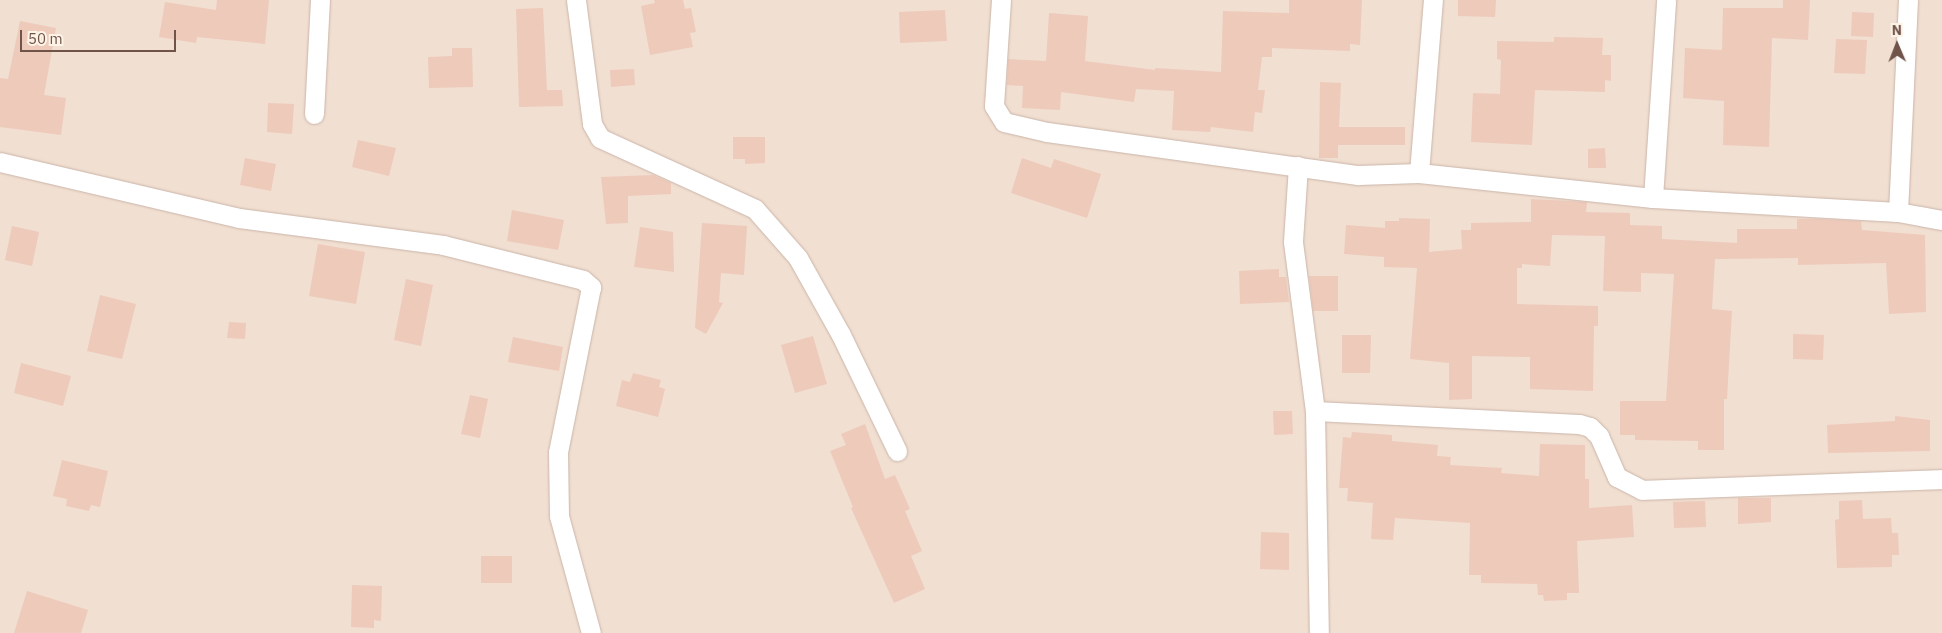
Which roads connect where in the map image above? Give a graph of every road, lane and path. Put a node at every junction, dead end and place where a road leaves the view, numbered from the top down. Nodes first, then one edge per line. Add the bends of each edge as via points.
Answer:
1 (320, 0) edge
2 (576, 0) edge
3 (1000, 0) edge
4 (1434, 0) edge
5 (1666, 0) edge
6 (1908, 0) edge
7 (314, 114) dead end
8 (0, 162) edge
9 (1298, 166) junction
10 (1419, 174) junction
11 (1653, 198) junction
12 (1898, 212) junction
13 (1942, 220) edge
14 (1315, 411) junction
15 (897, 451) dead end
16 (1942, 479) edge
17 (591, 633) edge
18 (1319, 633) edge

1 - 7 street
2 - 15 street via 592,124 600,138 755,209 798,258
3 - 9 street via 994,106 1004,122 1056,133
4 - 10 street
5 - 11 street
6 - 12 street
8 - 17 street via 240,218 443,245 583,280 591,287 558,452 559,507
9 - 10 street via 1358,175
9 - 14 street via 1293,242
10 - 11 street
11 - 12 street
12 - 13 street
14 - 16 street via 1579,424 1590,427 1599,436 1617,477 1642,490
14 - 18 street

